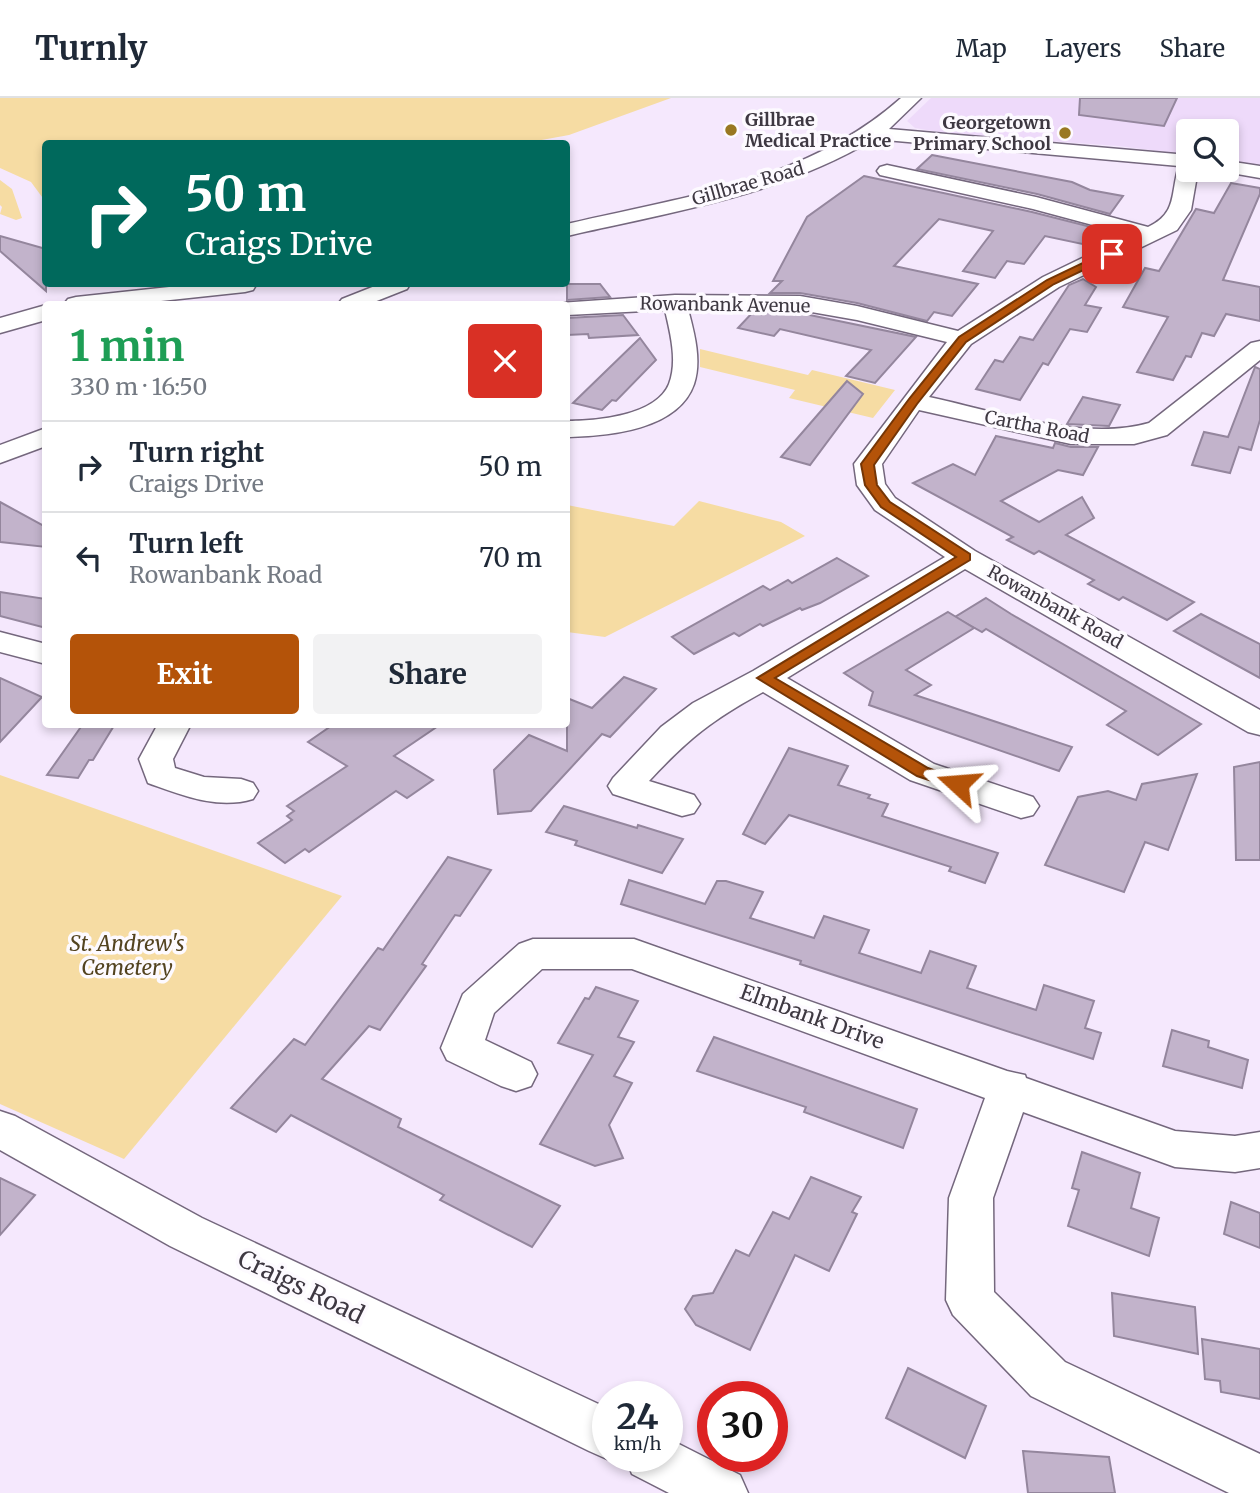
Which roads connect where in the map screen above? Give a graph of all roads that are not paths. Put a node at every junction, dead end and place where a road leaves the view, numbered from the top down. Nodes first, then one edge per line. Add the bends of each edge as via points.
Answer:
1 (912, 98) edge
2 (871, 133) junction
3 (1176, 160) edge
4 (1239, 169) edge
5 (887, 171) dead end
6 (1260, 172) edge
7 (1185, 182) edge
8 (570, 229) edge
9 (1153, 235) junction
10 (227, 287) edge
11 (392, 287) edge
12 (103, 301) edge
13 (357, 301) edge
14 (675, 302) junction
15 (570, 308) edge
16 (42, 313) edge
17 (0, 327) edge
18 (962, 339) junction
19 (1260, 348) edge
20 (913, 401) junction
21 (570, 429) edge
22 (42, 438) edge
23 (0, 455) edge
24 (965, 557) junction
25 (0, 642) edge
26 (42, 653) edge
27 (764, 678) junction
28 (1260, 724) edge
29 (173, 728) edge
30 (241, 791) dead end
31 (682, 804) dead end
32 (1021, 806) dead end
33 (516, 1074) dead end
34 (1010, 1087) junction
35 (0, 1129) edge
36 (1260, 1150) edge
37 (592, 1427) edge
38 (681, 1472) edge
39 (1260, 1481) edge
40 (722, 1493) edge

1 - 2 street, Gillbrae Road
2 - 3 street
2 - 8 street, Gillbrae Road via 813,165 771,179
4 - 6 street
5 - 9 street via 1036,203
7 - 9 street, Rowanbank Road via 1180,210 1169,225
9 - 18 street, Rowanbank Road via 1051,282
10 - 12 street
11 - 13 street
14 - 15 street, Rowanbank Avenue
14 - 18 street, Rowanbank Avenue via 800,303
14 - 21 street via 685,349 677,395 646,416
16 - 17 street
18 - 20 street, Rowanbank Road
19 - 20 street, Cartha Road via 1158,429 1134,436 1071,436
20 - 24 street, Rowanbank Road via 868,464 871,485 885,504
22 - 23 street
24 - 27 street
24 - 28 street, Rowanbank Road
25 - 26 street
27 - 31 street via 705,710 625,786
27 - 32 street via 922,772 951,797
29 - 30 street via 156,759 160,775 202,789
33 - 34 street, Elmbank Drive via 462,1048 478,1005 533,954 634,954
34 - 36 street, Elmbank Drive via 1175,1149 1235,1154
34 - 39 street via 971,1198 970,1300 1048,1379
35 - 37 street, Craigs Road via 186,1232
38 - 40 street

